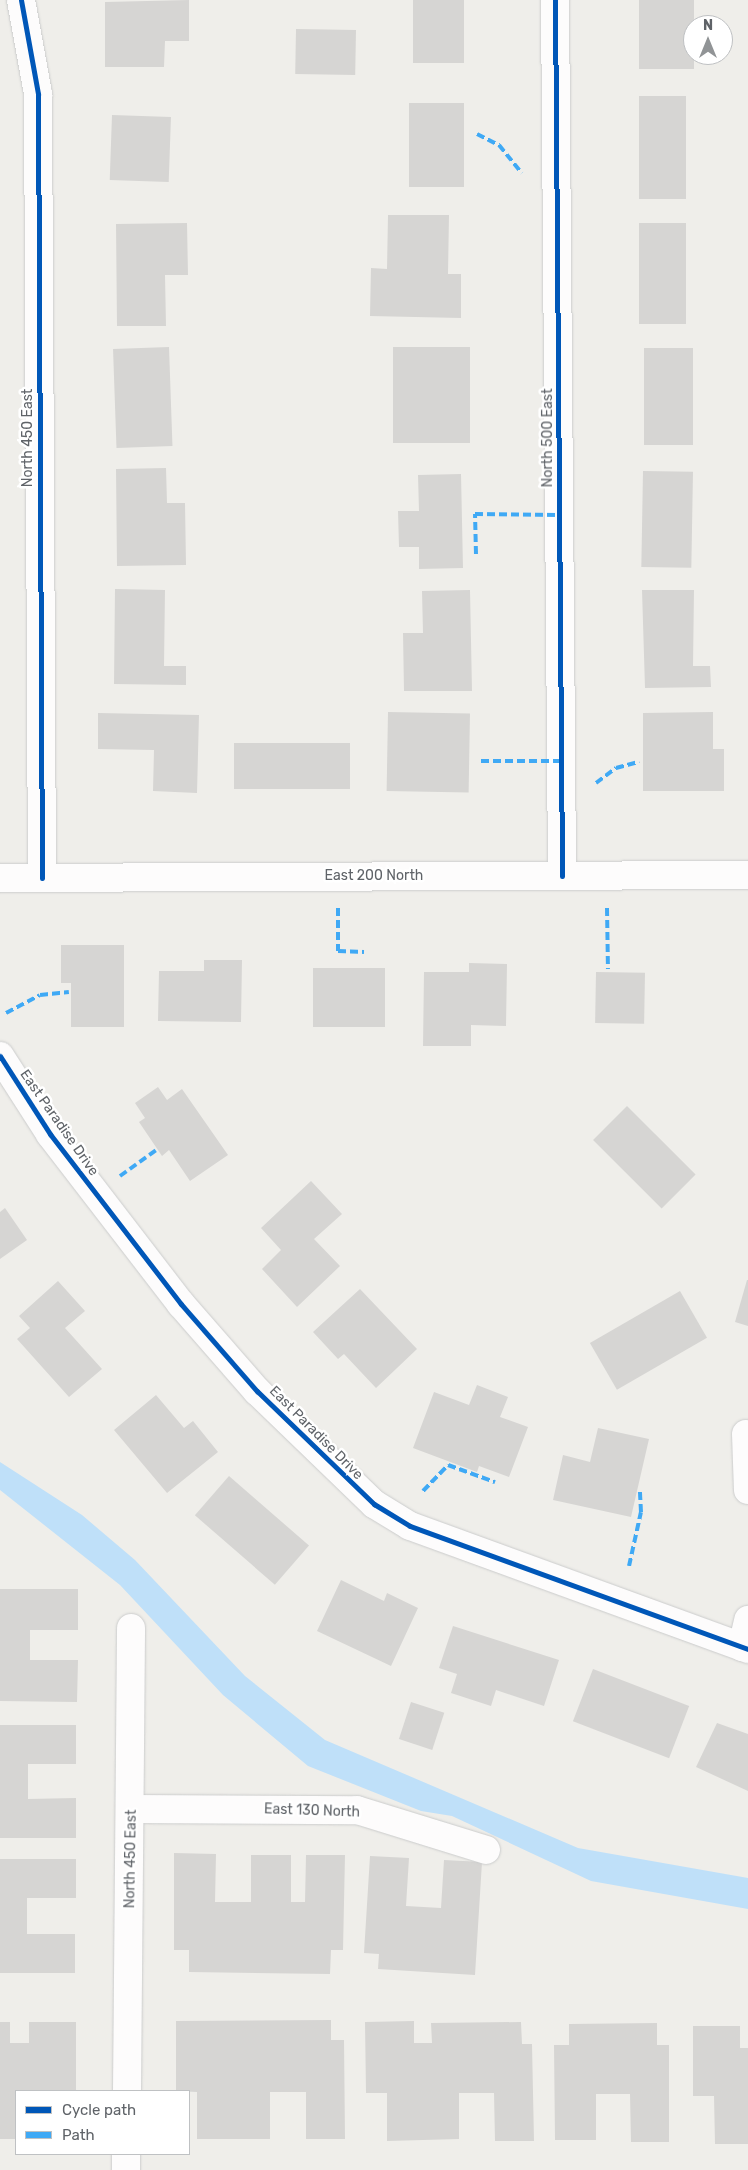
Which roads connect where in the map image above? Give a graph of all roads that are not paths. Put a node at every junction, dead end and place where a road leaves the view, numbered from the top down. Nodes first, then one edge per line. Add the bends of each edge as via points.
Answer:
1 (21, 0) edge
2 (556, 0) edge
3 (748, 875) edge
4 (562, 876) junction
5 (0, 878) edge
6 (42, 878) junction
7 (0, 1056) edge
8 (746, 1434) dead end
9 (748, 1490) edge
10 (748, 1620) edge
11 (131, 1628) dead end
12 (745, 1648) edge
13 (132, 1809) junction
14 (486, 1850) dead end
15 (127, 2090) edge
16 (126, 2155) edge
17 (126, 2170) edge

1 - 6 street, North 450 East via 38,94
2 - 4 street, North 500 East
3 - 4 street, East 200 North
4 - 6 street, East 200 North
5 - 6 street, East 200 North
7 - 12 street, East Paradise Drive via 50,1134 181,1304 257,1391 374,1504 410,1526
8 - 9 street
10 - 12 street
11 - 13 street, North 450 East
13 - 14 street, East 130 North via 356,1810
13 - 15 street, North 450 East
16 - 17 street

